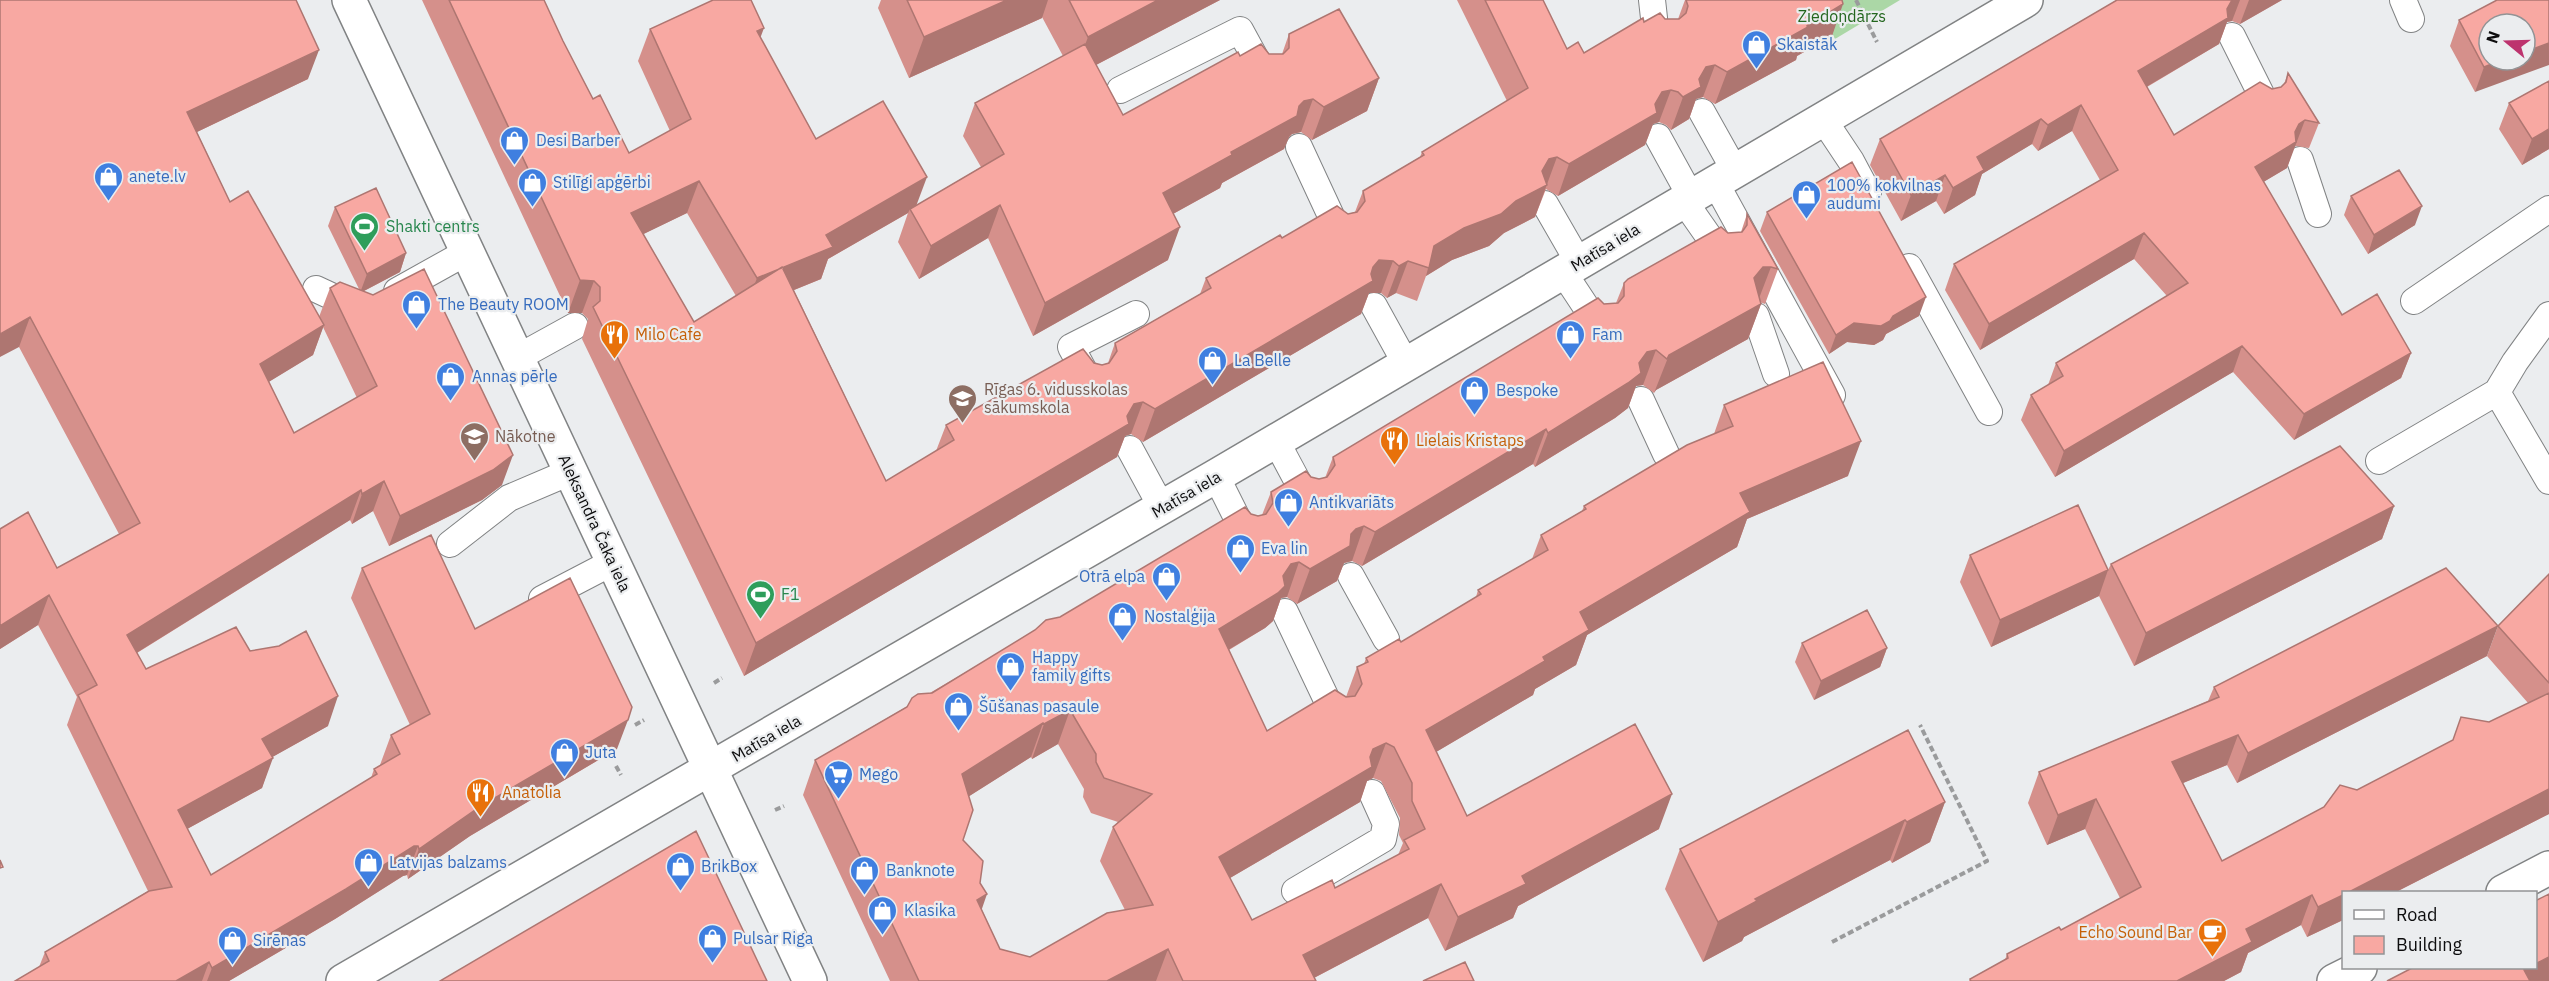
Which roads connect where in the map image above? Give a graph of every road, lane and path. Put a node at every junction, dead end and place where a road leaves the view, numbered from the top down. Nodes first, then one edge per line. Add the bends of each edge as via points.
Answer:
1 (349, 0) edge
2 (1652, 0) edge
3 (1856, 0) edge
4 (2026, 0) edge
5 (2232, 36) dead end
6 (1661, 38) edge
7 (1264, 74) edge
8 (1895, 76) junction
9 (1120, 90) dead end
10 (2264, 100) edge
11 (1702, 112) edge
12 (1823, 119) junction
13 (1658, 137) edge
14 (1299, 147) edge
15 (2300, 160) dead end
16 (1706, 188) junction
17 (1545, 204) edge
18 (2549, 209) edge
19 (2318, 214) dead end
20 (1880, 215) edge
21 (1338, 231) edge
22 (1897, 246) edge
23 (467, 252) junction
24 (1721, 254) edge
25 (1571, 267) junction
26 (316, 289) dead end
27 (2414, 301) dead end
28 (1374, 306) edge
29 (1136, 314) dead end
30 (2549, 315) edge
31 (1756, 316) edge
32 (1598, 325) edge
33 (575, 326) dead end
34 (517, 358) junction
35 (1406, 364) junction
36 (1776, 374) dead end
37 (1090, 382) edge
38 (2497, 392) junction
39 (1641, 400) edge
40 (1839, 408) edge
41 (1989, 412) dead end
42 (1276, 441) junction
43 (1130, 449) edge
44 (1665, 454) dead end
45 (2379, 461) dead end
46 (570, 472) junction
47 (1216, 476) junction
48 (2549, 481) edge
49 (1307, 499) edge
50 (1162, 508) junction
51 (1246, 536) edge
52 (450, 544) dead end
53 (613, 562) junction
54 (1351, 576) edge
55 (520, 611) edge
56 (1285, 612) edge
57 (1386, 639) dead end
58 (722, 678) dead end
59 (714, 682) dead end
60 (1335, 717) edge
61 (645, 720) dead end
62 (635, 725) dead end
63 (1920, 725) dead end
64 (616, 766) dead end
65 (711, 770) junction
66 (621, 774) dead end
67 (1372, 793) edge
68 (784, 806) dead end
69 (775, 810) dead end
70 (2549, 868) edge
71 (1295, 891) dead end
72 (2505, 891) edge
73 (1832, 942) dead end
74 (2358, 969) edge
75 (343, 981) edge
76 (810, 981) edge
77 (2334, 981) edge

1 - 23 street, Aleksandra Čaka iela
2 - 6 lane via 1654,27
3 - 8 path
4 - 8 street, Matīsa iela
5 - 10 lane
7 - 9 lane via 1240,30
8 - 12 street, Matīsa iela
11 - 16 lane
12 - 16 street, Matīsa iela
12 - 20 lane
13 - 16 lane
14 - 21 lane
15 - 19 lane
16 - 24 lane
16 - 25 street, Matīsa iela
16 - 40 lane
17 - 25 lane
18 - 27 lane
22 - 41 lane
23 - 26 lane via 361,310
23 - 34 street, Aleksandra Čaka iela
25 - 32 lane
25 - 35 street, Matīsa iela
28 - 35 lane
29 - 37 lane via 1071,347
30 - 38 lane
31 - 36 lane
33 - 34 lane
34 - 46 street, Aleksandra Čaka iela
35 - 42 street, Matīsa iela
38 - 45 lane
38 - 48 lane
39 - 44 lane
42 - 47 street, Matīsa iela
42 - 49 lane
43 - 50 lane
46 - 52 lane via 508,498
46 - 53 street, Aleksandra Čaka iela
47 - 50 street, Matīsa iela
47 - 51 lane
50 - 65 street, Matīsa iela
53 - 55 lane
53 - 65 street, Aleksandra Čaka iela
54 - 57 lane
56 - 60 lane
58 - 59 path
61 - 62 path
63 - 73 path via 1987,861
64 - 66 path
65 - 75 street, Matīsa iela
65 - 76 street, Aleksandra Čaka iela
67 - 71 lane via 1386,824 1383,839
68 - 69 path
70 - 72 street
74 - 77 street

